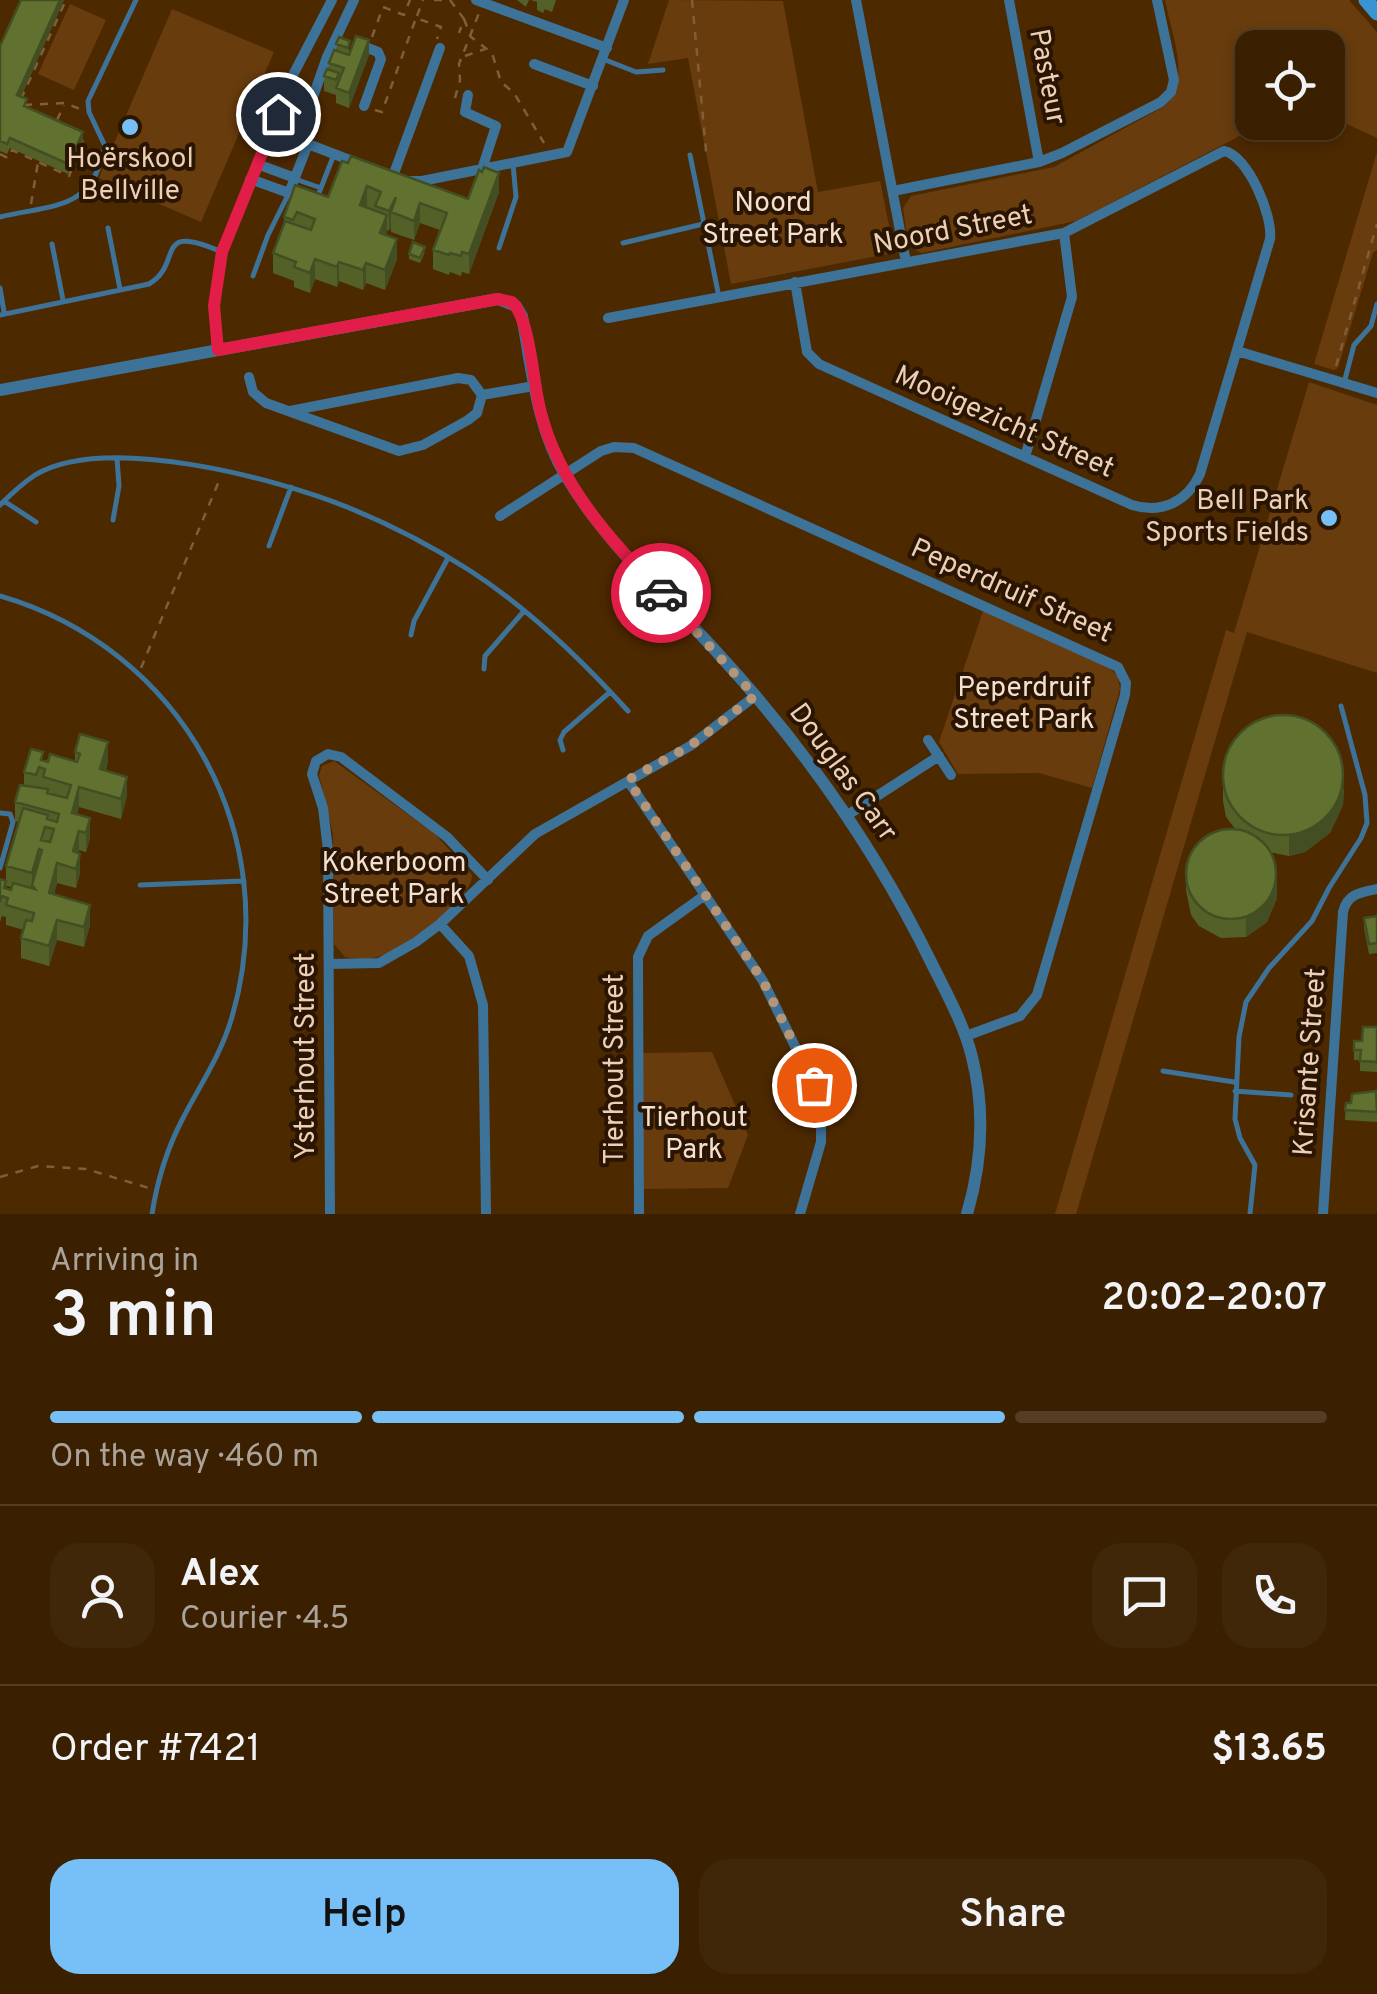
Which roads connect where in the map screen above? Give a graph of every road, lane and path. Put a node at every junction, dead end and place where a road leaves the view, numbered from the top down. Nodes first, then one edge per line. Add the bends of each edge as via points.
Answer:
1 (66, 0) edge
2 (332, 0) edge
3 (354, 0) edge
4 (410, 0) edge
5 (423, 0) edge
6 (434, 0) edge
7 (442, 0) edge
8 (450, 0) edge
9 (624, 0) edge
10 (692, 0) edge
11 (856, 0) edge
12 (1009, 0) edge
13 (1158, 0) edge
14 (1366, 0) edge
15 (133, 1) edge
16 (480, 1) edge
17 (1377, 13) edge
18 (416, 18) junction
19 (464, 19) junction
20 (459, 33) dead end
21 (336, 36) junction
22 (471, 37) junction
23 (368, 48) junction
24 (440, 48) joint
25 (488, 49) junction
26 (605, 54) junction
27 (464, 56) junction
28 (534, 64) dead end
29 (663, 70) dead end
30 (593, 86) junction
31 (467, 99) joint
32 (65, 103) junction
33 (364, 106) joint
34 (89, 112) junction
35 (53, 129) edge
36 (76, 137) edge
37 (308, 144) junction
38 (1229, 151) joint
39 (0, 154) edge
40 (334, 154) junction
41 (690, 155) joint
42 (549, 157) junction
43 (39, 162) junction
44 (1039, 162) junction
45 (256, 164) junction
46 (513, 164) junction
47 (482, 169) junction
48 (273, 170) junction
49 (393, 176) junction
50 (294, 178) junction
51 (250, 179) junction
52 (267, 185) junction
53 (321, 188) junction
54 (892, 191) junction
55 (289, 193) junction
56 (314, 207) edge
57 (30, 210) junction
58 (0, 217) edge
59 (704, 224) junction
60 (1377, 224) edge
61 (108, 228) dead end
62 (1064, 233) junction
63 (623, 243) dead end
64 (52, 244) dead end
65 (499, 248) dead end
66 (222, 252) junction
67 (906, 262) junction
68 (253, 276) dead end
69 (796, 282) junction
70 (0, 288) edge
71 (120, 290) junction
72 (719, 297) junction
73 (63, 300) junction
74 (1377, 304) edge
75 (2, 313) edge
76 (608, 318) dead end
77 (218, 350) junction
78 (1236, 351) junction
79 (249, 377) dead end
80 (1338, 382) junction
81 (534, 386) junction
82 (0, 390) edge
83 (1377, 393) edge
84 (482, 395) junction
85 (290, 411) junction
86 (1025, 456) junction
87 (117, 458) junction
88 (224, 471) junction
89 (565, 474) junction
90 (291, 487) junction
91 (2, 503) edge
92 (500, 516) dead end
93 (113, 520) dead end
94 (36, 522) dead end
95 (269, 546) dead end
96 (448, 558) junction
97 (0, 596) edge
98 (524, 611) junction
99 (411, 634) dead end
100 (484, 669) dead end
101 (138, 673) junction
102 (610, 692) junction
103 (755, 696) junction
104 (1341, 706) dead end
105 (628, 711) dead end
106 (928, 740) dead end
107 (563, 750) dead end
108 (939, 756) junction
109 (951, 774) dead end
110 (628, 780) junction
111 (0, 813) edge
112 (846, 816) junction
113 (0, 868) edge
114 (244, 880) junction
115 (488, 880) junction
116 (140, 885) dead end
117 (1377, 889) edge
118 (705, 896) junction
119 (440, 924) junction
120 (329, 964) junction
121 (966, 1036) junction
122 (1163, 1070) dead end
123 (1234, 1082) junction
124 (1235, 1091) junction
125 (1291, 1095) dead end
126 (0, 1177) edge
127 (156, 1190) junction
128 (152, 1214) edge
129 (330, 1214) edge
130 (486, 1214) edge
131 (639, 1214) edge
132 (800, 1214) edge
133 (967, 1214) edge
134 (1250, 1214) edge
135 (1324, 1214) edge

1 - 32 path via 18,105
2 - 45 street
3 - 21 street
4 - 23 path via 404,15 384,7
5 - 18 path
6 - 7 path
8 - 19 path
9 - 26 street
10 - 41 path via 706,150
11 - 54 street
12 - 44 street, Pasteur
13 - 44 street via 1171,92
14 - 17 main road
15 - 34 lane
16 - 22 path
16 - 26 street
18 - 24 path via 441,27 434,46
18 - 33 path via 382,112
19 - 20 path
19 - 22 path
21 - 23 street
21 - 37 street via 300,131
22 - 25 path
22 - 27 path
23 - 33 street via 381,59
24 - 49 street
25 - 27 path
25 - 42 path via 499,79
26 - 29 lane via 636,72
26 - 30 street
27 - 31 path via 454,98
28 - 30 street
30 - 42 street via 570,148
31 - 47 street via 466,113 496,126
32 - 34 path
32 - 35 path
34 - 57 lane via 105,146 89,187 77,199
36 - 43 path via 85,141 70,176
37 - 40 street
37 - 50 street
38 - 62 street, Noord Street
38 - 78 street, Mooigezicht Street via 1271,225
39 - 43 path via 8,158 12,150
40 - 49 street
40 - 53 lane
41 - 59 lane
42 - 46 street
43 - 57 path
44 - 54 street
45 - 48 street
45 - 51 street
46 - 47 street
46 - 65 lane via 516,197
47 - 49 street via 422,181
48 - 50 street
48 - 52 street
50 - 53 lane
50 - 55 street
51 - 52 street
51 - 66 street
52 - 55 street
53 - 56 lane
54 - 67 street
55 - 68 lane
57 - 58 lane
59 - 63 lane
59 - 72 lane
60 - 80 path
61 - 71 lane
62 - 67 street, Noord Street
62 - 86 street via 1072,297
64 - 73 lane
66 - 71 lane via 182,241 156,280
66 - 77 street via 214,306
67 - 69 street, Noord Street
69 - 72 street, Noord Street
69 - 86 street, Mooigezicht Street via 811,359
70 - 75 lane
71 - 73 lane
72 - 76 street, Noord Street
73 - 75 lane
74 - 80 lane
77 - 81 street, Douglas Carr via 498,299 512,302 522,316
77 - 82 street
78 - 80 street
78 - 86 street, Mooigezicht Street via 1200,474 1174,503 1132,505
79 - 85 street via 257,398
80 - 83 street
81 - 84 street
81 - 89 street, Douglas Carr
84 - 85 street via 467,378
84 - 85 street via 468,420 410,450 382,447
87 - 88 lane
87 - 91 lane via 36,475
87 - 93 lane
88 - 90 lane
88 - 101 path
89 - 92 street, Peperdruif Street
89 - 103 street, Douglas Carr via 630,560
89 - 121 street, Peperdruif Street via 608,448 640,450 1113,663 1122,673 1125,695 1037,995 1020,1016
90 - 95 lane
90 - 96 lane via 370,517
91 - 94 lane
96 - 98 lane
96 - 99 lane
97 - 101 lane via 79,630
98 - 100 lane via 485,656
98 - 102 lane
101 - 114 lane via 181,720 215,778
102 - 105 lane
102 - 107 lane via 564,732
103 - 110 street via 690,746
103 - 112 street, Douglas Carr
104 - 123 lane via 1367,822 1312,921 1246,1002
106 - 108 street
108 - 109 street
108 - 112 street
110 - 115 street via 535,834
110 - 118 street
111 - 113 lane via 13,822
112 - 121 street, Douglas Carr via 903,906
114 - 116 lane
114 - 127 lane via 248,919 235,1006
115 - 119 street
115 - 120 street, Ysterhout Street via 418,814 341,757 323,755 312,774 328,850
117 - 135 street, Krisante Street via 1354,894 1343,912
118 - 131 street, Tierhout Street via 648,936 638,957
118 - 132 street via 763,981 818,1097 822,1142
119 - 120 street via 379,963
119 - 130 street via 469,956 483,1004
120 - 129 street, Ysterhout Street
121 - 133 street, Douglas Carr via 980,1129
122 - 123 lane
123 - 124 lane
124 - 125 lane
124 - 134 lane via 1237,1130 1256,1165
126 - 127 path via 38,1166 86,1169
127 - 128 lane

